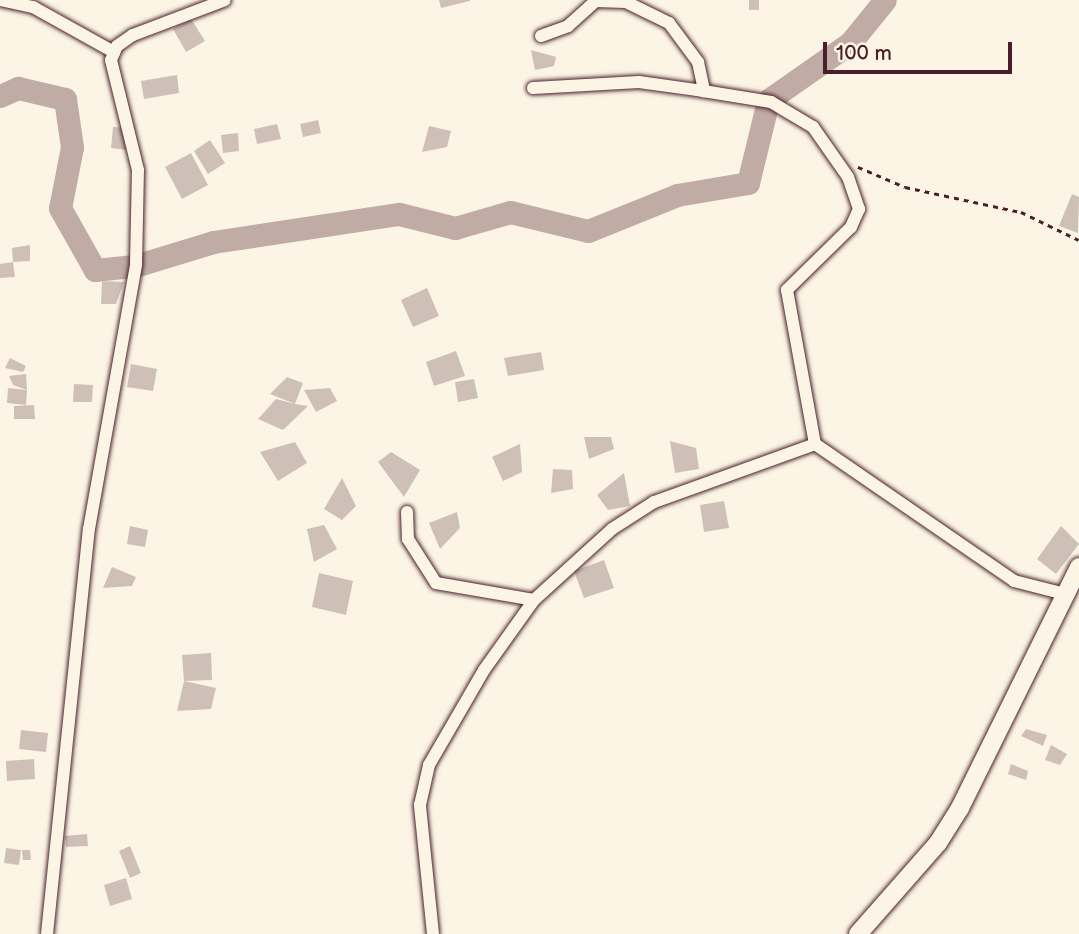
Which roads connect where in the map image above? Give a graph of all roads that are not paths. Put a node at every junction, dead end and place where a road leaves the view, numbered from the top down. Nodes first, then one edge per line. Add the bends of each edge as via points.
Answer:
1 (0, 0) edge
2 (225, 0) edge
3 (541, 36) dead end
4 (114, 52) junction
5 (533, 88) dead end
6 (704, 91) junction
7 (815, 444) junction
8 (407, 512) dead end
9 (1079, 568) edge
10 (1061, 593) junction
11 (534, 600) junction
12 (47, 934) edge
13 (433, 934) edge
14 (858, 934) edge

1 - 4 street via 33,7
2 - 4 street via 133,36
3 - 6 street via 568,26 596,1 626,2 669,23 698,62
4 - 12 street via 138,170 135,264 89,530
5 - 6 street via 639,82
6 - 7 street via 780,107 813,127 857,197 857,219 787,290
7 - 10 street via 1014,581
7 - 11 street via 654,502 612,529
8 - 11 street via 408,539 436,583
9 - 10 street
10 - 14 street via 960,808 938,843
11 - 13 street via 484,670 423,780 421,823

